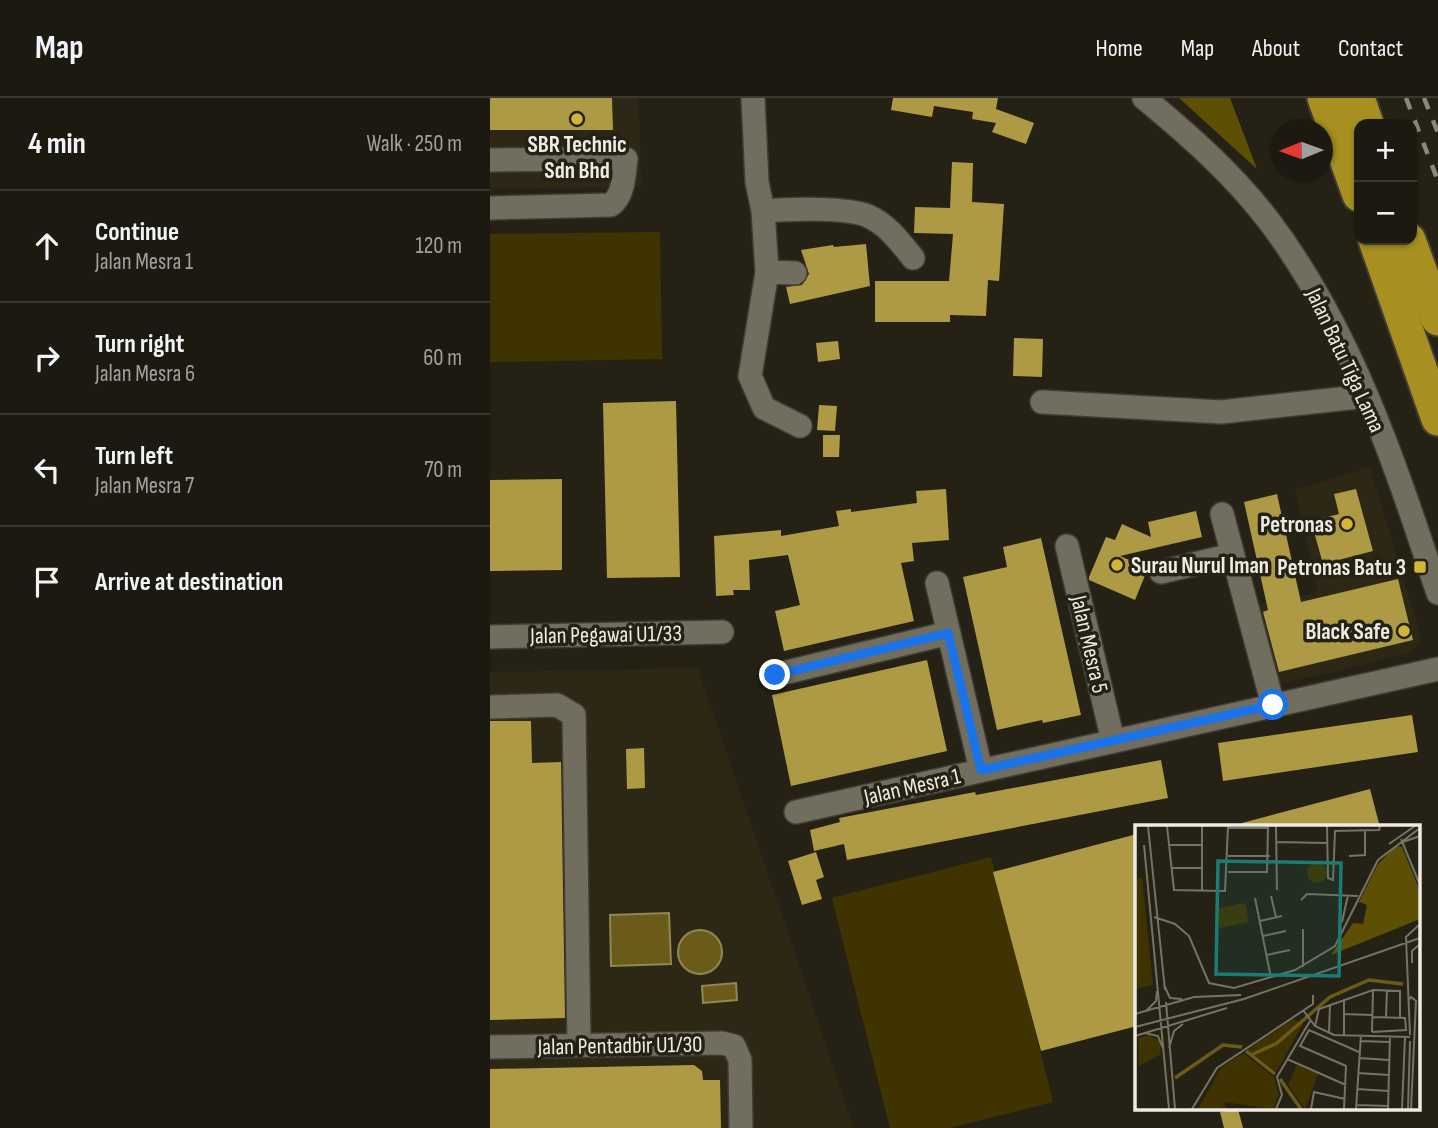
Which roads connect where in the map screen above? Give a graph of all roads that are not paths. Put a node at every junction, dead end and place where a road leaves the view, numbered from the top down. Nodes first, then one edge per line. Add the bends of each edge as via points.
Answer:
1 (753, 98) edge
2 (1144, 98) edge
3 (1324, 98) edge
4 (1358, 98) edge
5 (1365, 119) edge
6 (490, 160) edge
7 (1354, 182) edge
8 (490, 208) edge
9 (763, 211) junction
10 (1377, 245) edge
11 (1411, 245) edge
12 (913, 258) dead end
13 (767, 272) junction
14 (795, 273) dead end
15 (1438, 319) edge
16 (1367, 396) junction
17 (1042, 402) dead end
18 (1438, 419) edge
19 (800, 426) dead end
20 (1222, 514) dead end
21 (1067, 546) dead end
22 (1232, 555) junction
23 (1160, 572) dead end
24 (937, 583) dead end
25 (1438, 593) edge
26 (722, 632) dead end
27 (948, 633) junction
28 (490, 637) edge
29 (1438, 669) edge
30 (775, 675) dead end
31 (1273, 705) junction
32 (490, 707) edge
33 (1113, 741) junction
34 (981, 770) junction
35 (796, 812) dead end
36 (579, 1045) junction
37 (490, 1047) edge
38 (741, 1128) edge

1 - 9 street
2 - 16 street, Jalan Batu Tiga Lama via 1185,132 1268,220 1334,323
3 - 7 highway
4 - 5 highway
6 - 8 street via 626,159 618,200 611,205
9 - 12 street via 867,215 890,230
9 - 13 street
10 - 18 highway
11 - 15 highway
13 - 14 street
13 - 19 street via 750,376 764,408
16 - 17 street via 1221,412
16 - 25 street, Jalan Batu Tiga Lama
20 - 22 street
21 - 33 street, Jalan Mesra 5
22 - 23 street
22 - 31 street
24 - 27 street
26 - 28 street, Jalan Pegawai U1/33
27 - 30 street
27 - 34 street
29 - 31 street, Jalan Mesra 1
31 - 33 street, Jalan Mesra 1
32 - 36 street via 557,705 574,715
33 - 34 street, Jalan Mesra 1
34 - 35 street, Jalan Mesra 1
36 - 37 street, Jalan Pentadbir U1/30
36 - 38 street, Jalan Pentadbir U1/30 via 734,1046 740,1060

